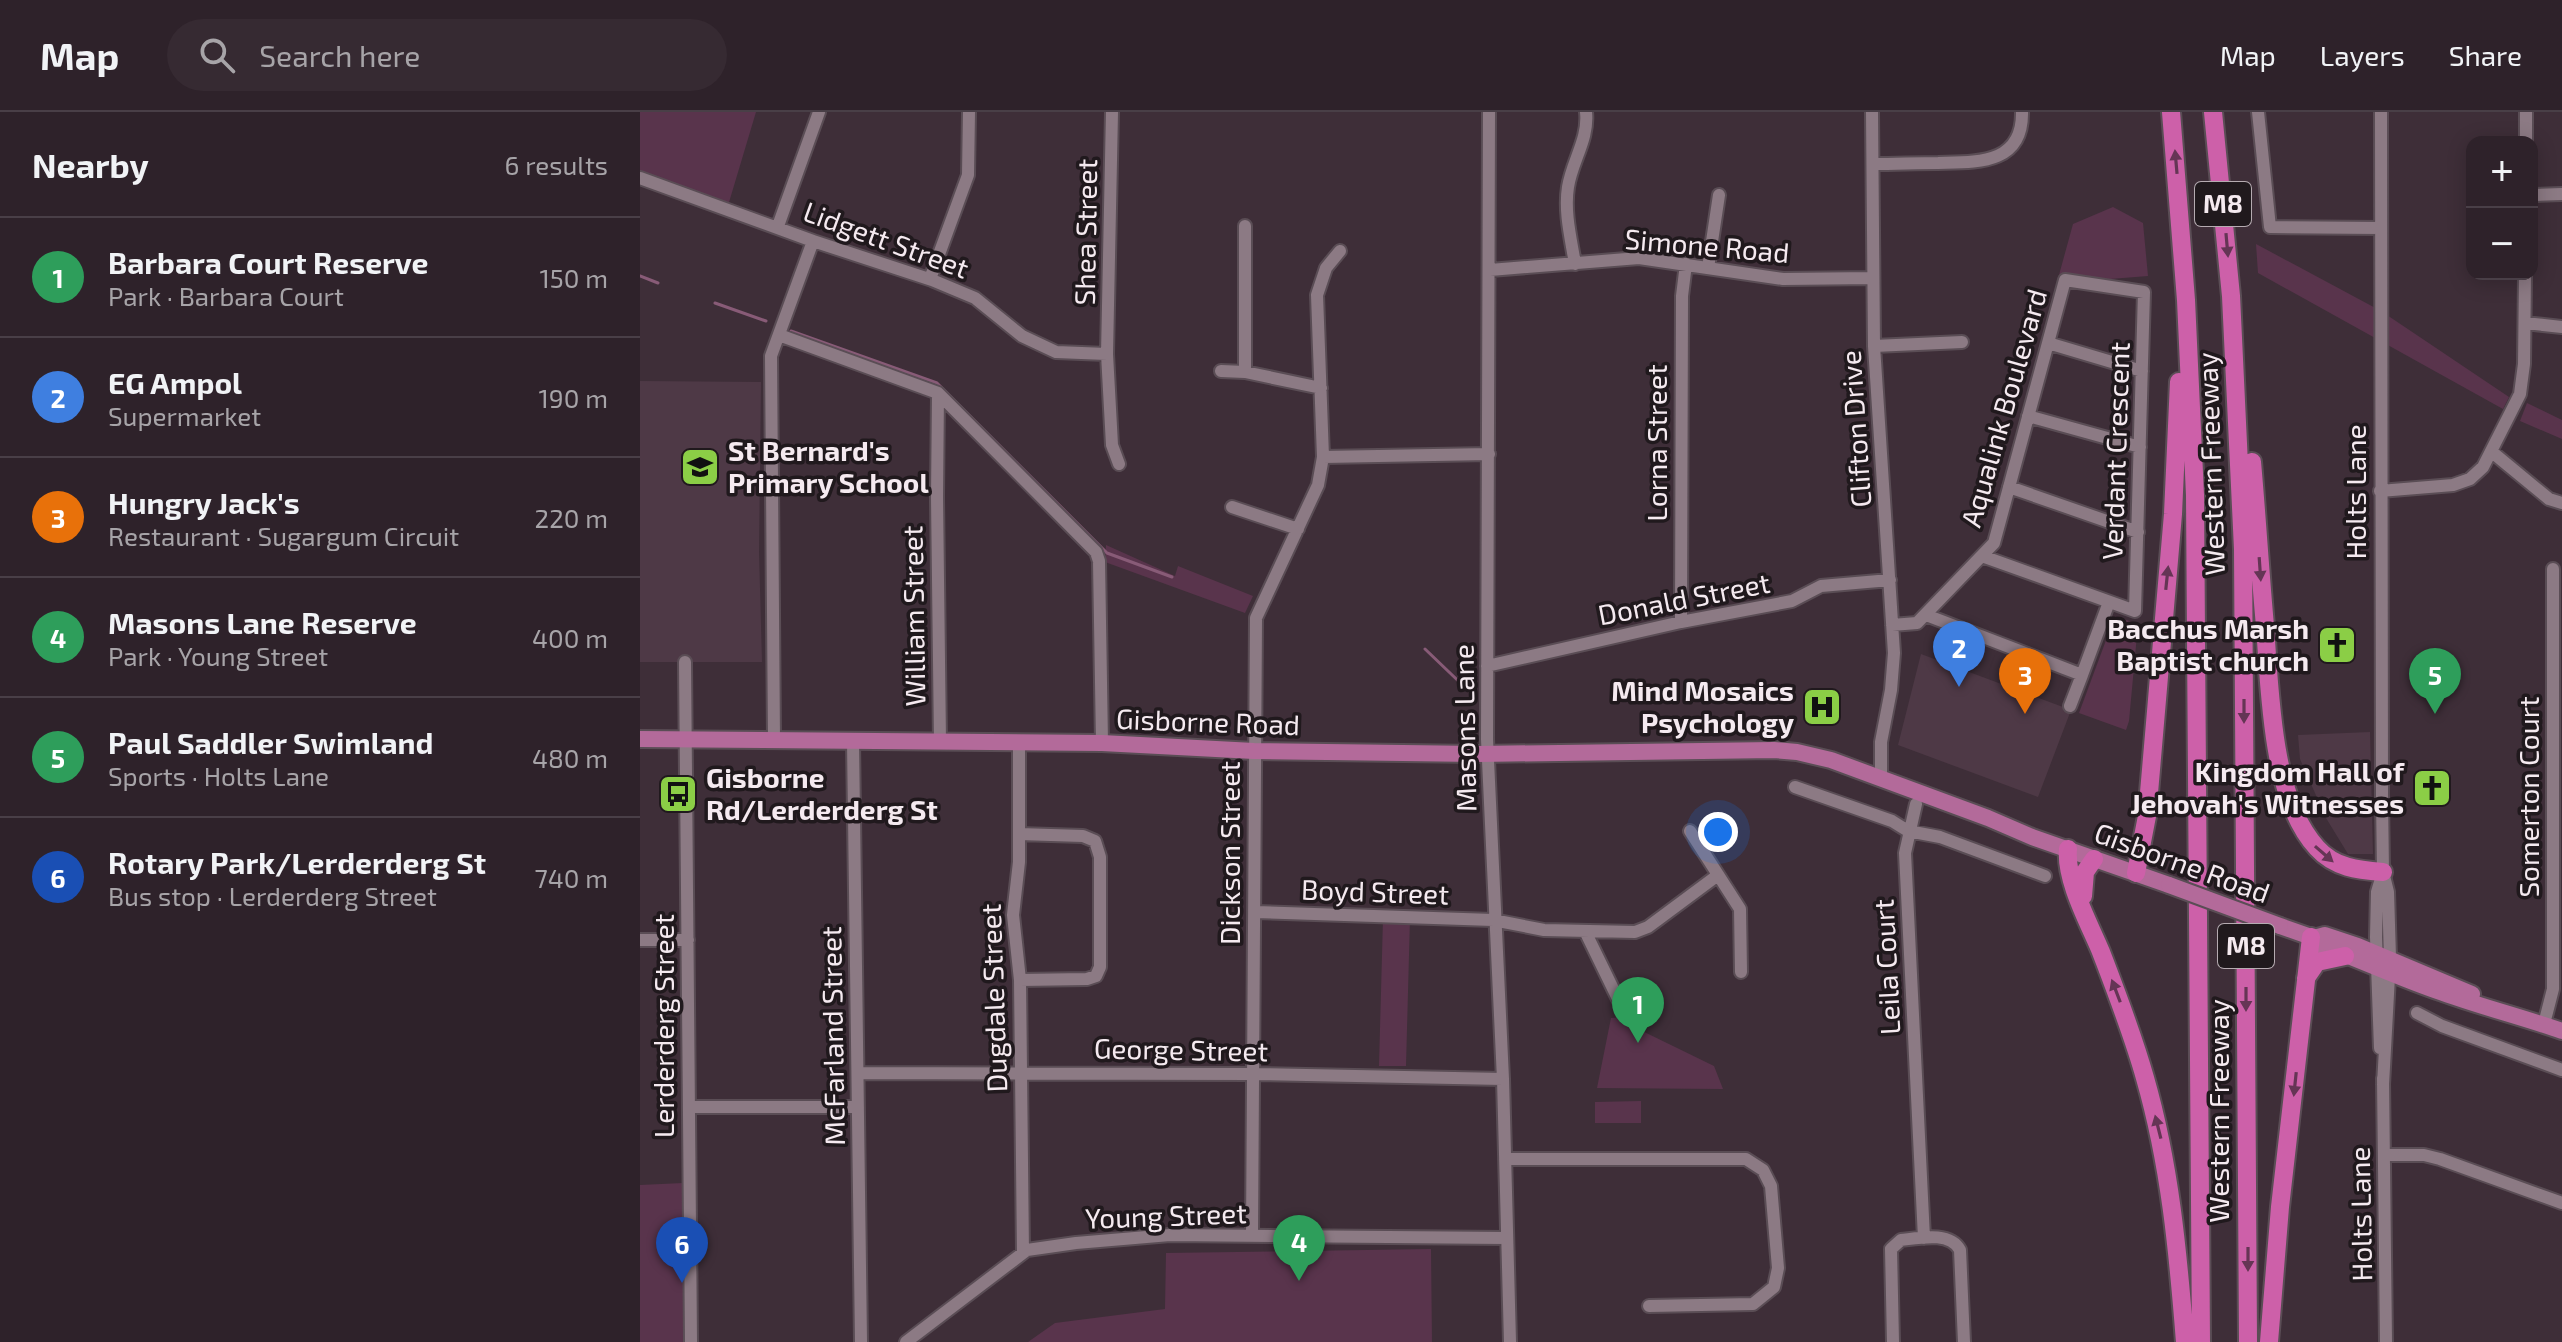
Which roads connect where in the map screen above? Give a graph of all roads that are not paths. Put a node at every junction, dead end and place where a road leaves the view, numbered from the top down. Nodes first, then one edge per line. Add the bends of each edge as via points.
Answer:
1 (819, 112) edge
2 (969, 112) edge
3 (1112, 112) edge
4 (1489, 112) edge
5 (1586, 112) edge
6 (1872, 112) edge
7 (2022, 112) edge
8 (2171, 112) edge
9 (2213, 112) edge
10 (2258, 112) edge
11 (2381, 112) edge
12 (2526, 112) edge
13 (2526, 136) edge
14 (1874, 164) junction
15 (640, 178) edge
16 (2562, 194) edge
17 (1719, 195) dead end
18 (2538, 195) edge
19 (2180, 211) junction
20 (778, 226) junction
21 (1245, 226) dead end
22 (2381, 228) junction
23 (813, 241) junction
24 (1340, 251) dead end
25 (1575, 264) junction
26 (1686, 264) junction
27 (1708, 268) junction
28 (1490, 270) junction
29 (1873, 278) junction
30 (930, 279) junction
31 (2525, 280) edge
32 (2144, 292) joint
33 (2231, 296) junction
34 (2525, 323) junction
35 (2562, 327) edge
36 (779, 335) junction
37 (1962, 342) dead end
38 (2048, 343) junction
39 (1874, 346) junction
40 (1107, 354) junction
41 (1221, 371) dead end
42 (2142, 371) junction
43 (1245, 372) junction
44 (1321, 388) junction
45 (938, 393) junction
46 (2028, 416) junction
47 (2140, 447) junction
48 (2492, 452) junction
49 (1489, 454) junction
50 (1323, 457) junction
51 (1119, 464) dead end
52 (2009, 487) junction
53 (2380, 491) junction
54 (2562, 503) edge
55 (1232, 507) dead end
56 (1298, 529) junction
57 (2138, 532) junction
58 (1982, 556) junction
59 (2553, 569) dead end
60 (1890, 580) junction
61 (2109, 602) junction
62 (1926, 615) junction
63 (1681, 622) junction
64 (1892, 625) junction
65 (685, 662) dead end
66 (1487, 666) junction
67 (2082, 675) junction
68 (2070, 706) dead end
69 (640, 739) edge
70 (686, 739) junction
71 (774, 740) junction
72 (853, 741) junction
73 (940, 742) junction
74 (1019, 743) junction
75 (1102, 743) junction
76 (1254, 751) junction
77 (1487, 753) junction
78 (1872, 782) junction
79 (1795, 787) dead end
80 (2558, 787) edge
81 (1918, 799) junction
82 (1690, 831) dead end
83 (1908, 831) junction
84 (1019, 834) junction
85 (2068, 849) junction
86 (2094, 859) junction
87 (2383, 872) junction
88 (2136, 873) junction
89 (1718, 875) junction
90 (2045, 876) dead end
91 (1255, 912) junction
92 (2086, 914) junction
93 (1493, 920) junction
94 (1585, 931) junction
95 (2312, 937) junction
96 (640, 940) edge
97 (688, 940) junction
98 (2345, 956) junction
99 (2383, 964) junction
100 (1741, 972) dead end
101 (2306, 978) junction
102 (1020, 980) junction
103 (1619, 1001) dead end
104 (2417, 1013) dead end
105 (2544, 1024) junction
106 (2562, 1031) edge
107 (2562, 1070) edge
108 (1020, 1072) junction
109 (858, 1073) junction
110 (1254, 1074) junction
111 (1503, 1079) junction
112 (689, 1107) junction
113 (858, 1107) junction
114 (2384, 1155) junction
115 (1505, 1159) junction
116 (2562, 1203) edge
117 (1252, 1236) junction
118 (1506, 1238) junction
119 (1924, 1238) junction
120 (1023, 1253) junction
121 (1649, 1306) dead end
122 (863, 1338) edge
123 (691, 1342) edge
124 (906, 1342) edge
125 (1510, 1342) edge
126 (1893, 1342) edge
127 (1964, 1342) edge
128 (2185, 1342) edge
129 (2201, 1342) edge
130 (2248, 1342) edge
131 (2269, 1342) edge
132 (2386, 1342) edge

1 - 20 street
2 - 30 street via 968,175
3 - 40 street, Shea Street
4 - 28 street, Masons Lane
5 - 25 street via 1584,137 1568,185
6 - 14 street, Clifton Drive
7 - 14 street via 2016,140 1984,162
19 -> 8 highway, Western Freeway / M8
9 -> 33 highway, Western Freeway / M8
10 - 22 street via 2270,227
11 - 22 street, Holts Lane
12 - 13 street
14 - 29 street, Clifton Drive
15 - 20 street, Lidgett Street
16 - 18 street
17 - 27 street
88 -> 19 highway via 2147,816 2174,500
19 - 129 highway, Western Freeway / M8 via 2195,526
20 - 23 street, Lidgett Street
21 - 43 street
22 - 53 street, Holts Lane
23 - 30 street, Lidgett Street
23 - 36 street
24 - 44 street, Dickson Street via 1326,268 1317,295
25 - 26 street, Simone Road via 1639,258
25 - 28 street, Simone Road
26 - 27 street, Simone Road
26 - 63 street, Lorna Street
27 - 29 street, Simone Road via 1783,279
28 - 49 street, Masons Lane
29 - 39 street, Clifton Drive
30 - 40 street, Lidgett Street via 975,298 1022,336 1056,352
31 - 34 street
32 - 38 street, Aqualink Boulevard via 2065,280
32 - 42 street, Verdant Crescent
33 -> 87 highway via 2282,773 2316,847 2338,865
33 -> 130 highway, Western Freeway / M8 via 2243,549
34 - 35 street
34 - 48 street via 2520,394
36 - 45 street
36 - 71 street via 771,356
37 - 39 street
38 - 42 street
38 - 46 street, Aqualink Boulevard
39 - 60 street, Clifton Drive
40 - 51 street, Shea Street via 1112,445
41 - 43 street
42 - 47 street, Verdant Crescent
43 - 44 street
44 - 50 street, Dickson Street
45 - 73 street, William Street
45 - 75 street via 1096,552
46 - 47 street
46 - 52 street, Aqualink Boulevard
47 - 57 street, Verdant Crescent
48 - 53 street via 2470,479 2453,485
48 - 54 street via 2549,499
49 - 50 street
49 - 66 street, Masons Lane
50 - 56 street, Dickson Street via 1318,485
52 - 57 street
52 - 58 street, Aqualink Boulevard via 1994,543
53 - 87 street, Holts Lane
55 - 56 street
56 - 76 street, Dickson Street via 1256,618
57 - 61 street, Verdant Crescent via 2135,611
58 - 61 street
58 - 62 street, Aqualink Boulevard
59 - 80 street, Somerton Court
60 - 63 street, Donald Street via 1821,586 1792,601
60 - 64 street, Clifton Drive
61 - 67 street
62 - 64 street via 1917,623
62 - 67 street
63 - 66 street, Donald Street
64 - 78 street, Clifton Drive via 1891,690
65 - 70 street, Lerderderg Street
66 - 77 street, Masons Lane
67 - 68 street
69 - 70 main road, Gisborne Road
70 - 71 main road, Gisborne Road
70 - 97 street, Lerderderg Street
71 - 72 main road, Gisborne Road
72 - 73 main road, Gisborne Road
72 - 109 street, McFarland Street
73 - 74 main road, Gisborne Road
74 - 75 main road, Gisborne Road
74 - 84 street, Dugdale Street
75 - 76 main road, Gisborne Road
76 - 77 main road, Gisborne Road
76 - 91 street, Dickson Street
77 - 78 main road, Gisborne Road via 1774,750
77 - 93 street, Masons Lane
78 - 81 main road, Gisborne Road
79 - 83 street
80 - 105 street, Somerton Court via 2553,989
81 - 83 street, Leila Court
81 - 85 main road, Gisborne Road via 1985,827
82 - 89 street
83 - 90 street via 1940,837
83 - 119 street, Leila Court
84 - 102 street, Dugdale Street via 1013,915
84 - 102 street via 1083,836 1095,841 1100,857 1096,976
85 - 86 main road, Gisborne Road
85 - 92 highway
86 - 88 main road, Gisborne Road
86 - 92 highway via 2083,880
87 - 99 street, Holts Lane via 2388,892
88 - 95 main road, Gisborne Road, bridge
89 - 94 street, Boyd Street via 1648,927 1635,932
89 - 100 street via 1740,909
91 - 93 street, Boyd Street
91 - 110 street, Dickson Street
128 -> 92 highway via 2159,1131 2130,1028
93 - 94 street, Boyd Street
93 - 111 street, Masons Lane
94 - 103 street
95 - 98 main road, Gisborne Road
95 - 99 main road, Gisborne Road via 2325,935
95 - 101 highway
96 - 97 street
97 - 112 street, Lerderderg Street
98 - 99 main road, Gisborne Road
98 - 101 highway via 2317,962
99 - 105 main road, Gisborne Road via 2475,1004
99 - 114 street, Holts Lane
101 -> 131 highway
102 - 108 street, Dugdale Street
104 - 107 street
105 - 106 main road, Gisborne Road
108 - 109 street, George Street
108 - 110 street, George Street
108 - 120 street, Dugdale Street
109 - 113 street, McFarland Street
110 - 111 street, George Street
110 - 117 street, Dickson Street
111 - 115 street, Masons Lane
112 - 113 street
112 - 123 street, Lerderderg Street
113 - 122 street, McFarland Street
114 - 116 street via 2440,1159
114 - 132 street, Holts Lane
115 - 118 street, Masons Lane
115 - 121 street via 1746,1159 1763,1170 1771,1186 1778,1268 1774,1287 1753,1304
117 - 118 street, Young Street
117 - 120 street, Young Street via 1122,1238
118 - 125 street, Masons Lane
119 - 126 street via 1901,1240 1891,1249
119 - 127 street via 1948,1238 1959,1247
120 - 124 street, Young Street

